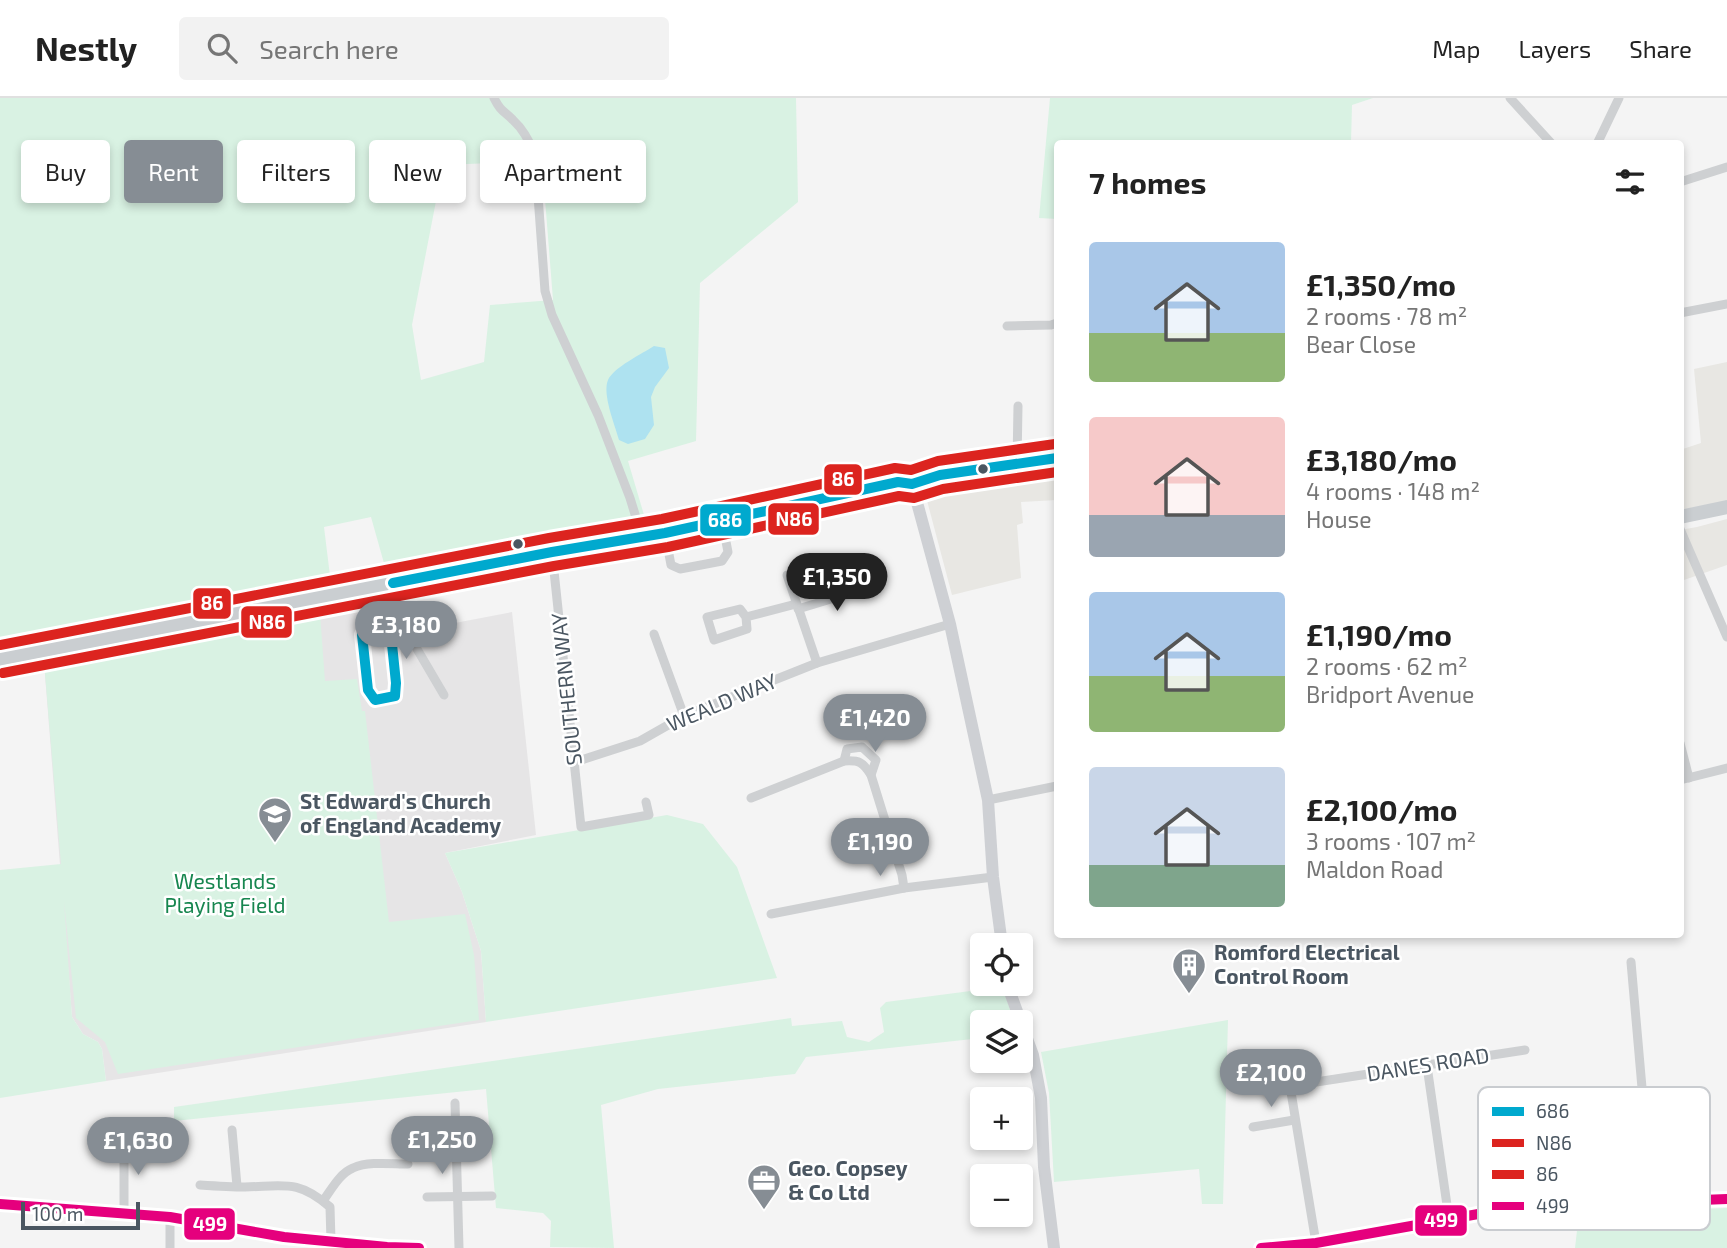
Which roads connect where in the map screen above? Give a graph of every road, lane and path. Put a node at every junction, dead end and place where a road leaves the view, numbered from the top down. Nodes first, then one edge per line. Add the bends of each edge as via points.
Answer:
1 (494, 98) edge
2 (1510, 98) edge
3 (1619, 98) edge
4 (1548, 140) edge
5 (1599, 140) edge
6 (1727, 167) edge
7 (1684, 181) edge
8 (1727, 303) edge
9 (1684, 312) edge
10 (1054, 324) edge
11 (1007, 326) dead end
12 (1018, 406) dead end
13 (1054, 458) edge
14 (1017, 463) junction
15 (912, 484) junction
16 (1727, 507) edge
17 (1684, 516) edge
18 (722, 522) junction
19 (665, 533) junction
20 (642, 537) junction
21 (1684, 537) edge
22 (552, 552) junction
23 (787, 575) dead end
24 (393, 583) junction
25 (867, 588) dead end
26 (797, 606) junction
27 (398, 613) junction
28 (746, 617) junction
29 (950, 624) junction
30 (390, 625) junction
31 (654, 634) dead end
32 (1727, 637) edge
33 (0, 659) edge
34 (817, 663) junction
35 (444, 695) dead end
36 (684, 716) junction
37 (844, 761) junction
38 (575, 762) junction
39 (1727, 768) edge
40 (871, 775) junction
41 (1685, 779) edge
42 (1054, 787) edge
43 (751, 798) dead end
44 (988, 800) junction
45 (646, 802) dead end
46 (993, 877) junction
47 (904, 888) junction
48 (771, 914) dead end
49 (1001, 933) edge
50 (1631, 962) dead end
51 (1011, 996) edge
52 (1525, 1051) dead end
53 (1427, 1066) junction
54 (1642, 1087) edge
55 (455, 1103) dead end
56 (1294, 1120) junction
57 (1253, 1127) dead end
58 (232, 1130) dead end
59 (124, 1141) dead end
60 (408, 1164) dead end
61 (200, 1185) dead end
62 (237, 1186) junction
63 (457, 1196) junction
64 (492, 1196) dead end
65 (427, 1197) dead end
66 (323, 1201) junction
67 (0, 1204) edge
68 (124, 1214) junction
69 (1478, 1215) edge
70 (170, 1217) junction
71 (1449, 1219) junction
72 (331, 1241) junction
73 (1316, 1243) junction
74 (170, 1248) edge
75 (419, 1248) edge
76 (459, 1248) edge
77 (1054, 1248) edge
78 (1261, 1248) edge

1 - 20 street via 529,139 535,155 545,290 552,315 598,415
2 - 4 street
3 - 5 street
6 - 7 street
8 - 9 street
10 - 11 street
12 - 14 street
13 - 14 main road
14 - 15 main road
15 - 18 main road via 898,482
15 - 29 street
16 - 17 main road
18 - 19 main road
18 - 19 street via 728,552 722,561 681,569 671,565
19 - 20 main road
20 - 22 main road
21 - 32 street
22 - 24 main road
22 - 38 street, SOUTHERN WAY
23 - 26 street
24 - 27 street
24 - 33 main road
25 - 26 street
26 - 28 street
26 - 34 street
27 - 30 street
27 - 35 street
28 - 28 street via 747,629 714,640 707,617 740,610
29 - 34 street, WEALD WAY
29 - 44 street
30 - 30 street via 395,696 375,700 368,690 362,635
31 - 36 street
34 - 36 street, WEALD WAY
36 - 38 street, WEALD WAY via 640,741
37 - 40 street via 864,764
37 - 40 street via 847,749 862,747 876,760
37 - 43 street
38 - 45 street, SOUTHERN WAY via 581,827 649,815
39 - 41 street
40 - 47 street
42 - 44 street
44 - 46 street
46 - 47 street
46 - 49 street
47 - 48 street
50 - 54 street
51 - 77 street via 1031,1049 1041,1098
52 - 53 street, DANES ROAD
53 - 56 street, DANES ROAD via 1290,1086
53 - 71 street
55 - 63 street
56 - 57 street
56 - 73 street
58 - 62 street
59 - 68 street
60 - 66 street via 351,1168
61 - 62 street
62 - 66 street via 293,1185
63 - 64 street
63 - 65 street
63 - 76 street
66 - 72 street via 330,1207
67 - 68 street
68 - 70 street
69 - 71 street
70 - 72 street
70 - 74 street
71 - 73 street
72 - 75 street
73 - 78 street

